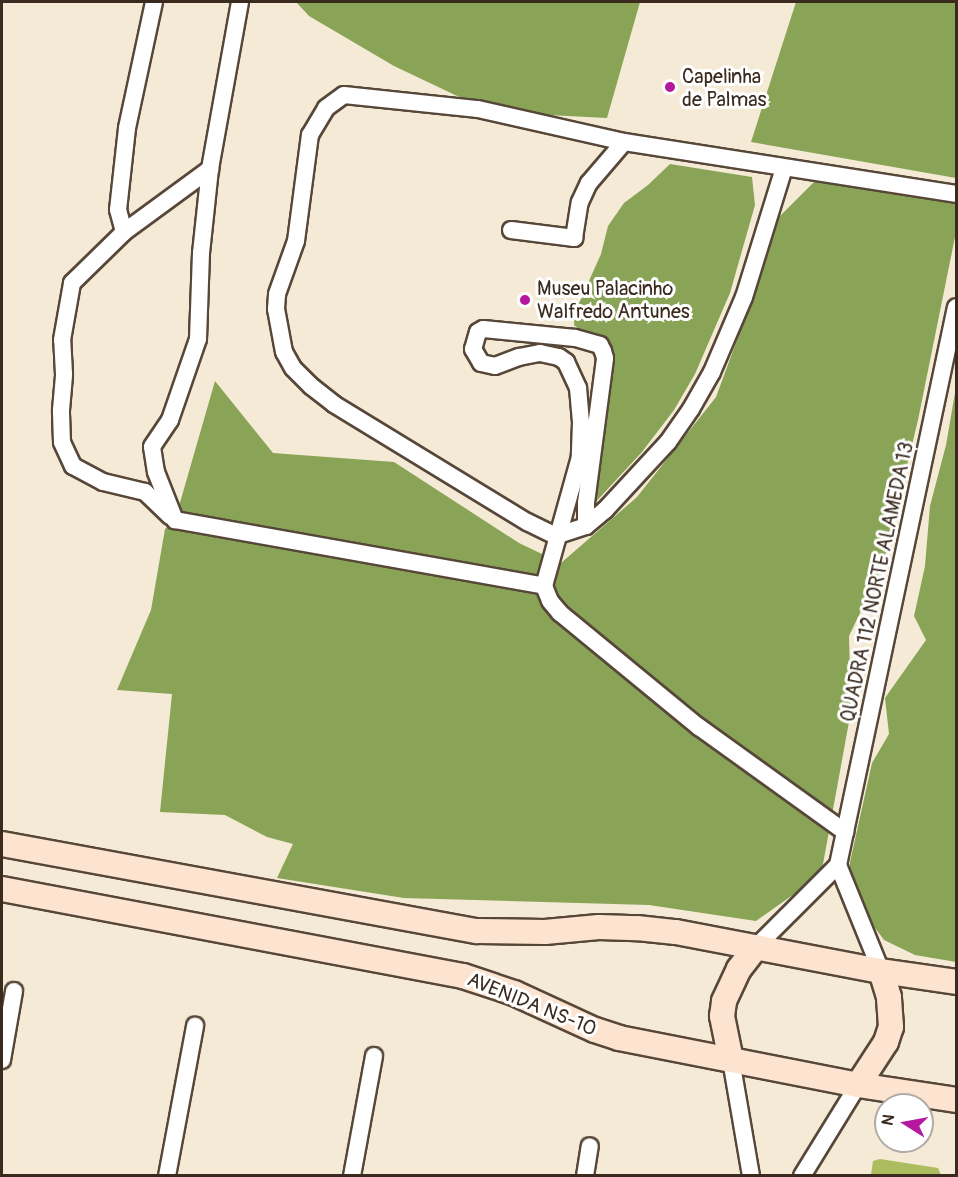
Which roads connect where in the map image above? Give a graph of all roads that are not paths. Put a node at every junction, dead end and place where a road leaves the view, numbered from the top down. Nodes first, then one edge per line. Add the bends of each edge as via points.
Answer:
1 (154, 2) edge
2 (240, 2) edge
3 (624, 142) junction
4 (784, 168) junction
5 (210, 169) junction
6 (957, 194) edge
7 (511, 230) dead end
8 (124, 232) junction
9 (957, 307) edge
10 (175, 520) junction
11 (586, 526) junction
12 (556, 536) junction
13 (544, 586) junction
14 (845, 832) junction
15 (2, 844) edge
16 (838, 865) junction
17 (2, 889) edge
18 (756, 947) junction
19 (880, 971) junction
20 (957, 982) edge
21 (14, 991) dead end
22 (195, 1026) dead end
23 (374, 1056) dead end
24 (2, 1060) edge
25 (731, 1060) junction
26 (858, 1085) junction
27 (957, 1100) edge
28 (590, 1146) dead end
29 (167, 1176) edge
30 (352, 1176) edge
31 (585, 1176) edge
32 (751, 1176) edge
33 (802, 1176) edge

1 - 8 street via 127,128 118,210
2 - 5 street
3 - 4 street
3 - 7 street via 589,183 580,202 574,238
3 - 12 street via 477,110 345,96 326,108 310,135 296,241 278,294 276,309 284,352 310,386 526,522
4 - 6 street
4 - 11 street via 744,297 706,382 668,442
5 - 8 street
5 - 10 street via 201,253 198,339 170,420 152,447 156,472
8 - 10 street via 72,282 62,340 62,442 73,466 103,482 145,492
9 - 14 street, QUADRA 112 NORTE ALAMEDA 13
10 - 13 street
11 - 12 street
11 - 12 street via 605,358 600,345 576,338 483,329 478,332 473,349 481,363 495,366 530,354 551,355 566,362 575,381 581,422 580,457
12 - 13 street
13 - 14 street via 560,613 673,705
14 - 16 street, QUADRA 112 NORTE ALAMEDA 13
15 - 18 street via 477,931 637,928
16 - 18 street
16 - 19 street
17 - 25 street, AVENIDA NS-10 via 464,976 525,997 619,1038
18 - 19 street
18 - 25 street via 739,969 724,1001 722,1016
19 - 20 street
19 - 26 street via 889,997 891,1027 886,1042
21 - 24 street
22 - 29 street
23 - 30 street
25 - 26 street, AVENIDA NS-10
25 - 32 street
26 - 27 street, AVENIDA NS-10
26 - 33 street
28 - 31 street

